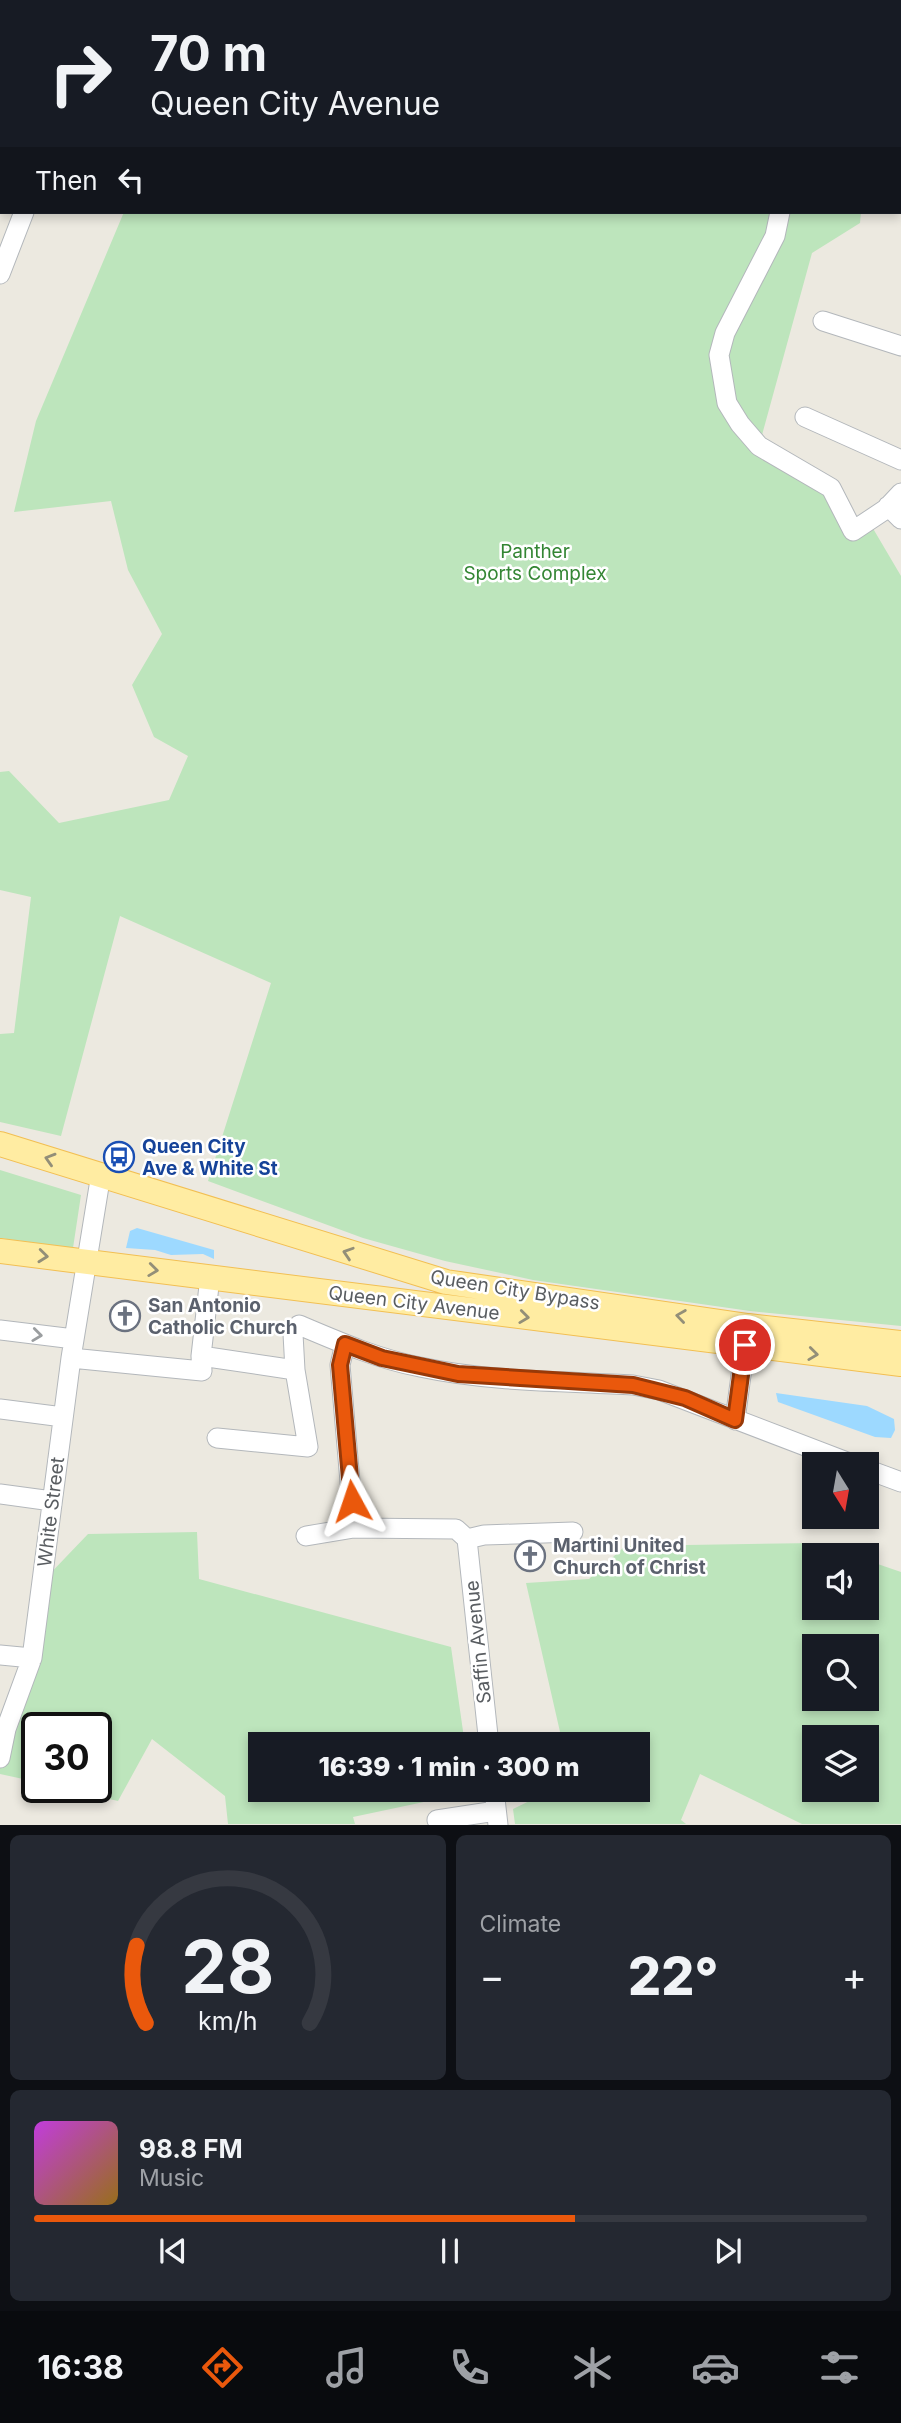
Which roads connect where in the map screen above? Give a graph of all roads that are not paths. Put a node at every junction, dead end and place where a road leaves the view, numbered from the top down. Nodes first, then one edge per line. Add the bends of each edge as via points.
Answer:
1 (23, 214) edge
2 (780, 214) edge
3 (0, 274) edge
4 (823, 321) dead end
5 (901, 346) edge
6 (805, 417) dead end
7 (901, 460) edge
8 (897, 506) edge
9 (0, 1143) edge
10 (101, 1174) junction
11 (0, 1251) edge
12 (85, 1261) junction
13 (210, 1277) junction
14 (0, 1330) edge
15 (747, 1336) junction
16 (901, 1343) edge
17 (345, 1344) junction
18 (73, 1348) junction
19 (201, 1356) junction
20 (901, 1364) edge
21 (295, 1370) junction
22 (0, 1409) edge
23 (63, 1417) junction
24 (735, 1420) junction
25 (216, 1437) dead end
26 (820, 1452) edge
27 (879, 1474) edge
28 (901, 1482) edge
29 (0, 1494) edge
30 (52, 1501) junction
31 (354, 1528) junction
32 (573, 1532) dead end
33 (306, 1536) dead end
34 (467, 1539) junction
35 (0, 1655) edge
36 (32, 1658) junction
37 (488, 1732) edge
38 (0, 1758) edge
39 (497, 1818) edge
40 (438, 1820) dead end

1 - 3 street
2 - 8 street via 775,236 725,333 719,355 727,402 759,446 831,488 853,531
4 - 5 street
6 - 7 street
10 -> 9 main road, Queen City Bypass
10 - 12 street, White Street
15 -> 10 main road, Queen City Bypass via 446,1282
11 -> 12 main road, Queen City Avenue
12 -> 13 main road, Queen City Avenue
12 - 18 street, White Street
13 -> 15 main road, Queen City Avenue
13 - 19 street
14 -> 18 street
15 - 16 main road, Queen City Bypass
15 -> 20 main road, Queen City Bypass
15 - 24 street
17 - 21 street via 299,1325 293,1334
17 - 24 street via 382,1358 458,1374 633,1385 685,1398
17 - 31 street via 340,1365
18 - 19 street via 202,1371
18 - 23 street, White Street
19 - 21 street
21 - 25 street via 308,1447
22 - 23 street
23 - 30 street, White Street
24 - 26 street
27 - 28 street
29 - 30 street
30 - 36 street, White Street
31 - 33 street
31 - 34 street via 456,1529
32 - 34 street
34 - 37 street, Saffin Avenue
35 - 36 street
36 - 38 street, White Street
39 - 40 street

